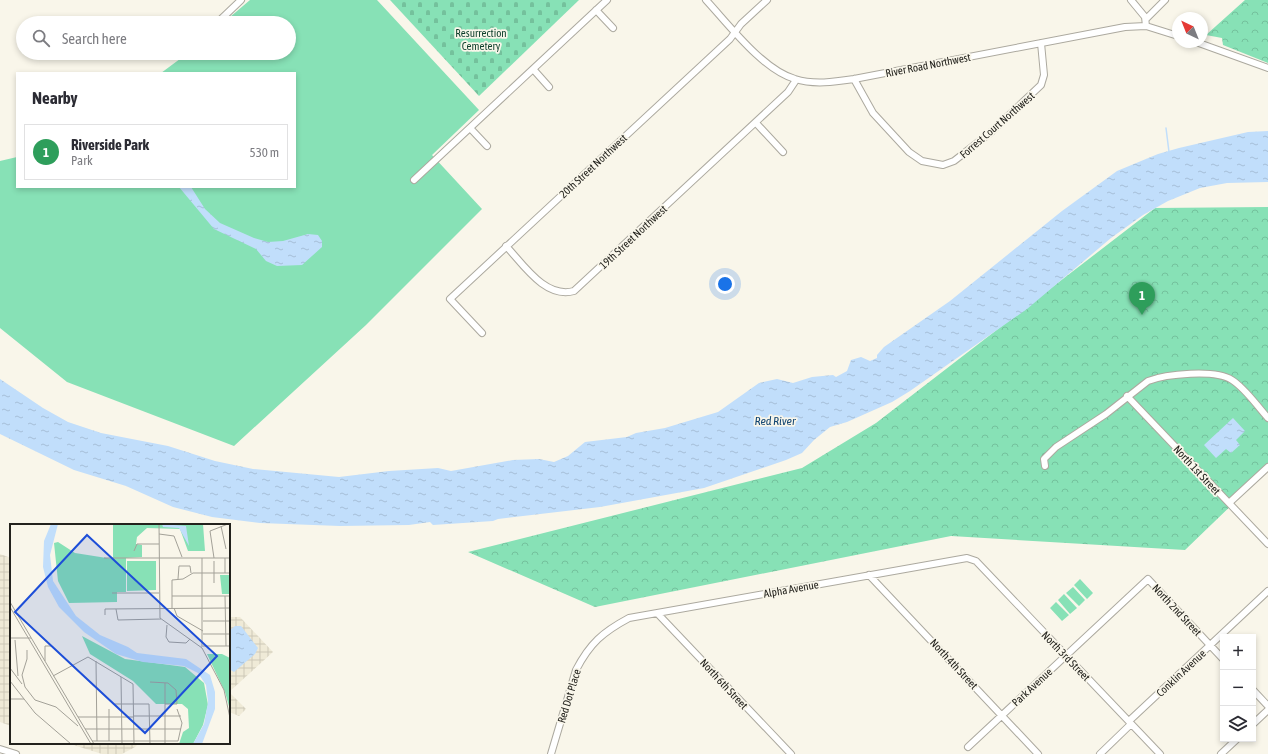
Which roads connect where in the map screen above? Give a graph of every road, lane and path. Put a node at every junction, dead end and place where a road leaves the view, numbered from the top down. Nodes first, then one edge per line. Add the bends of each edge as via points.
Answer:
1 (241, 0) edge
2 (607, 0) edge
3 (706, 0) edge
4 (767, 0) edge
5 (1130, 0) edge
6 (1165, 0) edge
7 (596, 10) junction
8 (224, 16) edge
9 (1146, 19) junction
10 (1146, 26) junction
11 (613, 28) dead end
12 (736, 32) junction
13 (1172, 34) edge
14 (1041, 43) junction
15 (1208, 46) edge
16 (1268, 68) edge
17 (533, 70) junction
18 (854, 79) junction
19 (796, 80) junction
20 (549, 87) dead end
21 (756, 123) junction
22 (470, 128) junction
23 (487, 146) dead end
24 (783, 152) dead end
25 (414, 180) dead end
26 (506, 246) junction
27 (482, 333) dead end
28 (1127, 396) junction
29 (1268, 418) edge
30 (1045, 466) dead end
31 (1268, 467) edge
32 (1229, 503) junction
33 (1268, 544) edge
34 (972, 558) joint
35 (869, 575) junction
36 (1148, 579) joint
37 (1268, 592) edge
38 (658, 614) junction
39 (612, 627) joint
40 (1210, 645) junction
41 (1066, 655) junction
42 (1220, 655) edge
43 (1256, 693) edge
44 (1268, 706) edge
45 (1268, 710) edge
46 (1002, 716) junction
47 (1256, 721) edge
48 (1130, 723) junction
49 (1234, 742) edge
50 (968, 747) dead end
51 (0, 749) edge
52 (16, 754) edge
53 (551, 754) edge
54 (791, 754) edge
55 (1038, 754) edge
56 (1100, 754) edge
57 (1160, 754) edge
58 (1221, 754) edge

1 - 8 street
2 - 7 street
3 - 12 street, River Road Northwest
4 - 12 street, 20th Street Northwest
5 - 9 street
6 - 9 street
7 - 11 street
7 - 17 street
9 - 10 street
10 - 13 street, River Road Northwest
10 - 14 street, River Road Northwest via 1115,28
12 - 19 street, River Road Northwest via 766,62
12 - 26 street, 20th Street Northwest
14 - 18 street, River Road Northwest
14 - 18 street, Forrest Court Northwest via 1044,75 1041,85 990,133 949,164 928,164 909,152 873,113
15 - 16 street
17 - 20 street
17 - 22 street
18 - 19 street, River Road Northwest via 826,83
19 - 21 street, 19th Street Northwest via 788,92
21 - 24 street
21 - 26 street, 19th Street Northwest via 574,291 563,293 549,289
22 - 23 street
22 - 25 street
26 - 27 street, 20th Street Northwest via 450,299
28 - 29 street via 1156,378 1177,375 1220,376 1238,385
28 - 30 street via 1106,414 1056,447 1044,458
28 - 32 street, North 1st Street
31 - 32 street
32 - 33 street, North 1st Street
34 - 35 street, Alpha Avenue
34 - 41 street, North 3rd Street
35 - 38 street, Alpha Avenue
35 - 46 street, North 4th Street
36 - 40 street, North 2nd Street
36 - 41 street, Park Avenue
37 - 40 street, Conklin Avenue
38 - 39 street, Alpha Avenue via 629,618
38 - 54 street, North 6th Street
39 - 53 street, Red Dot Place via 592,643 576,670
40 - 42 street, North 2nd Street
40 - 48 street, Conklin Avenue
41 - 46 street, Park Avenue
41 - 48 street, North 3rd Street
43 - 44 street
45 - 47 street
46 - 50 street, Park Avenue
46 - 55 street, North 4th Street
48 - 56 street, Conklin Avenue
48 - 57 street, North 3rd Street
49 - 58 street
51 - 52 street

